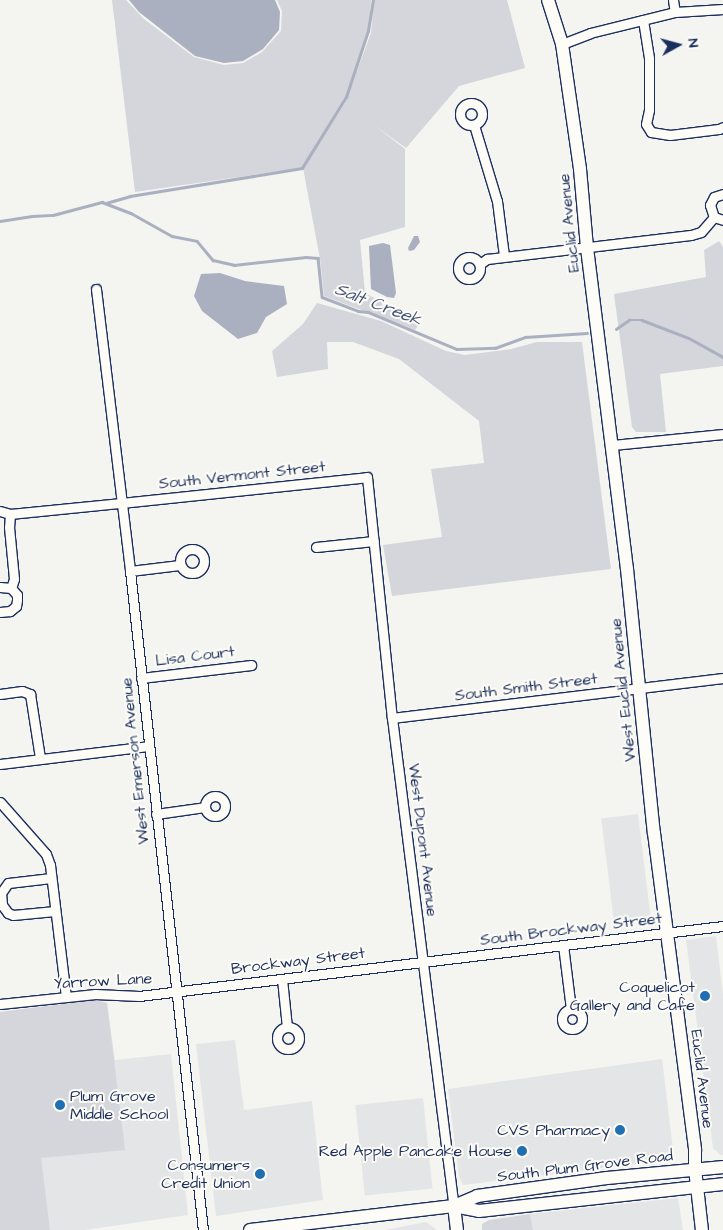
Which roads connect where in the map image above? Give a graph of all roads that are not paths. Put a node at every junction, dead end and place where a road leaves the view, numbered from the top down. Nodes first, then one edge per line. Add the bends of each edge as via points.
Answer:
1 (548, 0) edge
2 (673, 0) edge
3 (723, 9) edge
4 (675, 12) junction
5 (642, 20) junction
6 (562, 44) junction
7 (474, 125) dead end
8 (723, 127) edge
9 (723, 194) edge
10 (719, 219) edge
11 (587, 248) junction
12 (504, 256) junction
13 (480, 264) dead end
14 (96, 289) dead end
15 (723, 434) edge
16 (612, 445) junction
17 (367, 477) joint
18 (121, 504) junction
19 (0, 511) edge
20 (10, 514) junction
21 (374, 541) junction
22 (316, 547) dead end
23 (180, 565) dead end
24 (130, 571) junction
25 (0, 587) edge
26 (11, 588) junction
27 (0, 612) edge
28 (251, 665) dead end
29 (141, 678) junction
30 (723, 678) edge
31 (638, 688) junction
32 (0, 694) edge
33 (392, 718) junction
34 (148, 746) junction
35 (40, 758) junction
36 (0, 764) edge
37 (0, 802) edge
38 (205, 808) dead end
39 (156, 814) junction
40 (51, 878) junction
41 (55, 911) junction
42 (723, 926) edge
43 (668, 932) junction
44 (563, 945) junction
45 (423, 961) junction
46 (282, 978) junction
47 (177, 991) junction
48 (66, 997) junction
49 (0, 1004) edge
50 (571, 1009) dead end
51 (287, 1027) dead end
52 (723, 1167) edge
53 (695, 1170) junction
54 (723, 1184) edge
55 (697, 1187) junction
56 (454, 1206) junction
57 (203, 1230) edge
58 (250, 1230) edge
59 (457, 1230) edge
60 (702, 1230) edge

1 - 6 main road, Euclid Avenue
2 - 4 street
3 - 4 street
4 - 5 street
5 - 6 street
5 - 8 street via 649,59 646,124 651,132 670,135
6 - 11 main road, Euclid Avenue via 580,168
7 - 12 street via 497,201
9 - 10 street via 712,201 710,210
10 - 11 street via 691,235
11 - 12 street
11 - 16 main road, Euclid Avenue
12 - 13 street via 487,259
14 - 18 street, West Emerson Avenue
15 - 16 street
16 - 31 main road, West Euclid Avenue
17 - 18 street, South Vermont Street
17 - 21 street, West Dupont Avenue
18 - 20 street, South Vermont Street
18 - 24 street, West Emerson Avenue
19 - 20 street
20 - 26 street via 14,579
21 - 22 street
21 - 33 street, West Dupont Avenue
23 - 24 street
24 - 29 street, West Emerson Avenue
25 - 26 street
26 - 27 street via 17,595 16,606 10,612
28 - 29 street, Lisa Court
29 - 34 street, West Emerson Avenue
30 - 31 street, South Smith Street
31 - 33 street, South Smith Street
31 - 43 main road, West Euclid Avenue
32 - 35 street via 22,691 30,694
33 - 45 street, West Dupont Avenue
34 - 35 street
34 - 39 street, West Emerson Avenue
35 - 36 street
37 - 40 street via 46,854
38 - 39 street
39 - 47 street, West Emerson Avenue
40 - 41 street
40 - 41 street via 8,883 1,894 2,906 13,915
41 - 48 street
42 - 43 street, South Brockway Street
43 - 44 street, South Brockway Street
43 - 53 main road, Euclid Avenue
44 - 45 street, South Brockway Street
44 - 50 street
45 - 46 street, Brockway Street
45 - 56 street, West Dupont Avenue
46 - 47 street, Brockway Street
46 - 51 street
47 - 48 street, Yarrow Lane via 139,996 95,994
47 - 57 street, West Emerson Avenue
48 - 49 street, Yarrow Lane
52 - 53 main road, South Plum Grove Road
53 - 55 main road, Euclid Avenue
53 - 56 main road, South Plum Grove Road via 477,1196
54 - 55 main road, South Plum Grove Road
55 - 56 main road, South Plum Grove Road via 479,1211
55 - 60 main road, Euclid Avenue
56 - 58 main road, South Plum Grove Road
56 - 59 main road

